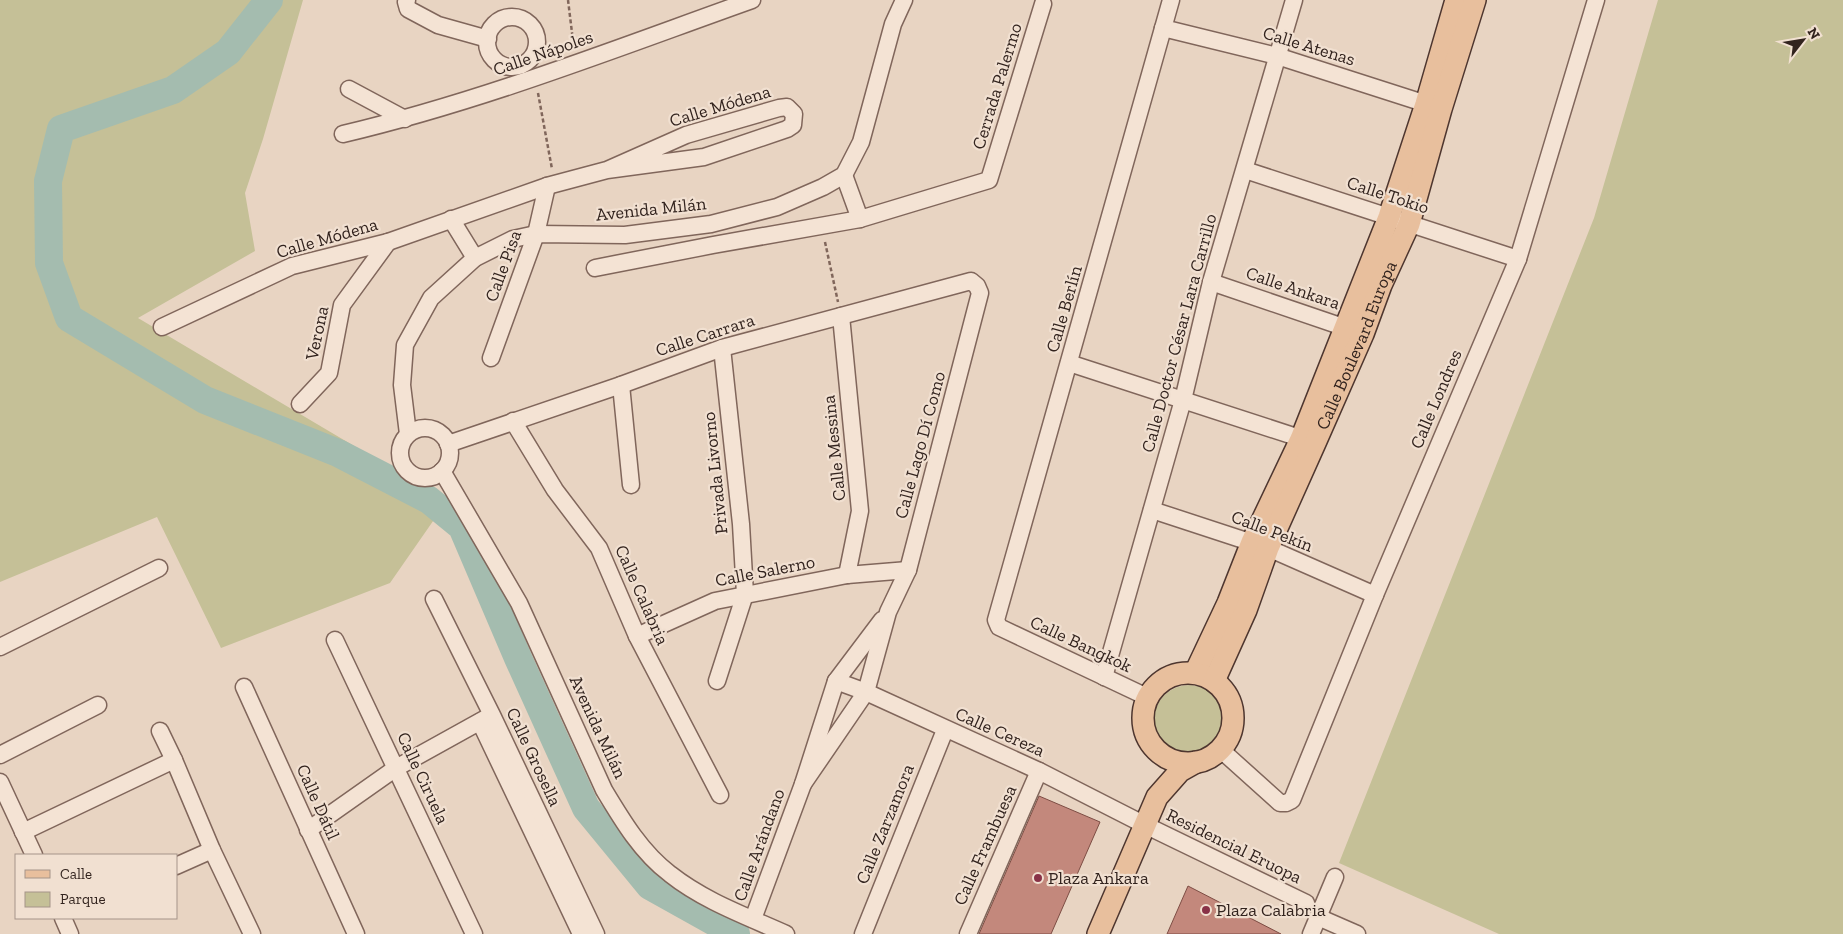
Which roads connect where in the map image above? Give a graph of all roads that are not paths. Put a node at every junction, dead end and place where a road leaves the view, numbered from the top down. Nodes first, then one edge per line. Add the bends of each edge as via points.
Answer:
1 (752, 0) edge
2 (904, 0) edge
3 (1171, 0) edge
4 (1294, 0) edge
5 (1456, 0) edge
6 (1475, 0) edge
7 (1596, 0) edge
8 (406, 1) edge
9 (1043, 4) dead end
10 (1162, 28) junction
11 (488, 39) junction
12 (1277, 56) junction
13 (526, 75) junction
14 (349, 89) dead end
15 (1434, 106) junction
16 (405, 119) junction
17 (343, 134) dead end
18 (607, 170) junction
19 (1245, 170) junction
20 (844, 175) junction
21 (551, 185) junction
22 (1389, 217) junction
23 (451, 219) junction
24 (860, 219) junction
25 (711, 224) junction
26 (1409, 224) junction
27 (536, 234) junction
28 (388, 242) junction
29 (713, 244) junction
30 (475, 258) junction
31 (1518, 259) junction
32 (595, 268) dead end
33 (1211, 282) junction
34 (977, 286) joint
35 (841, 316) junction
36 (162, 327) dead end
37 (1354, 330) junction
38 (722, 348) junction
39 (491, 358) dead end
40 (1069, 363) junction
41 (621, 385) junction
42 (1183, 400) junction
43 (300, 404) dead end
44 (513, 421) junction
45 (408, 434) junction
46 (1308, 441) junction
47 (448, 444) junction
48 (442, 471) junction
49 (631, 485) dead end
50 (1152, 510) junction
51 (1260, 545) junction
52 (159, 568) dead end
53 (908, 570) junction
54 (847, 575) junction
55 (745, 594) junction
56 (1375, 595) junction
57 (434, 599) dead end
58 (1237, 606) junction
59 (888, 612) junction
60 (999, 627) joint
61 (637, 636) junction
62 (335, 640) dead end
63 (0, 647) edge
64 (1195, 673) junction
65 (1104, 678) junction
66 (717, 681) dead end
67 (836, 681) junction
68 (1214, 681) junction
69 (244, 687) dead end
70 (866, 692) junction
71 (1147, 697) junction
72 (98, 705) dead end
73 (486, 719) junction
74 (946, 730) junction
75 (160, 731) dead end
76 (1220, 749) junction
77 (1157, 751) junction
78 (0, 755) edge
79 (174, 760) junction
80 (1196, 762) junction
81 (396, 768) junction
82 (1039, 771) junction
83 (0, 782) edge
84 (803, 784) junction
85 (720, 795) dead end
86 (1157, 796) junction
87 (1145, 825) junction
88 (308, 830) junction
89 (24, 832) junction
90 (212, 850) junction
91 (34, 854) edge
92 (178, 865) edge
93 (1335, 877) dead end
94 (1306, 903) dead end
95 (1318, 917) junction
96 (63, 919) edge
97 (753, 919) junction
98 (246, 932) edge
99 (70, 934) edge
100 (356, 934) edge
101 (474, 934) edge
102 (581, 934) edge
103 (596, 934) edge
104 (786, 934) edge
105 (863, 934) edge
106 (968, 934) edge
107 (1098, 934) edge
108 (1311, 934) edge
109 (1357, 934) edge

1 - 13 street, Calle Nápoles via 576,63
2 - 20 street via 893,24 861,142
3 - 10 street, Calle Berlín
4 - 12 street, Calle Doctor César Lara Carrillo
5 - 15 main road, Calle Boulevard Europa
6 - 15 main road, Calle Boulevard Europa
7 - 31 street, Calle Londres
8 - 11 street via 408,9 438,25
9 - 24 street, Cerrada Palermo via 989,180
10 - 12 street, Calle Atenas
10 - 40 street, Calle Berlín
11 - 13 street via 488,49 500,64
11 - 13 street via 497,22 506,18 525,21 532,27 537,36 537,46 528,62
12 - 15 street, Calle Atenas
12 - 19 street, Calle Doctor César Lara Carrillo
13 - 16 street, Calle Nápoles
14 - 16 street
15 - 22 main road, Calle Boulevard Europa
15 - 26 main road, Calle Boulevard Europa
16 - 17 street, Calle Nápoles
18 - 18 street, Calle Módena via 686,135 787,106 794,114 793,125 787,129 704,157
18 - 21 street, Calle Módena
19 - 22 street, Calle Tokio
19 - 33 street, Calle Doctor César Lara Carrillo
20 - 24 street
20 - 25 street, Avenida Milán via 777,207
21 - 23 street, Calle Módena
21 - 27 street, Calle Pisa
22 - 26 street, Calle Tokio
22 - 37 main road, Calle Boulevard Europa
23 - 28 street, Calle Módena
23 - 30 street
24 - 29 street
25 - 27 street, Avenida Milán via 625,235
25 - 29 street
26 - 31 street, Calle Tokio
26 - 37 main road, Calle Boulevard Europa via 1382,285
27 - 30 street, Avenida Milán via 512,239
27 - 39 street, Calle Pisa
28 - 36 street, Calle Módena via 292,266
28 - 43 street, Verona via 342,305 329,373
29 - 32 street
30 - 45 street, Avenida Milán via 431,298 405,345 402,385
31 - 56 street, Calle Londres
33 - 37 street, Calle Ankara
33 - 42 street, Calle Doctor César Lara Carrillo
34 - 35 street, Calle Carrara via 971,281
34 - 53 street, Calle Lago Dí Como via 980,293
35 - 38 street, Calle Carrara
35 - 54 street, Calle Messina via 860,511
37 - 46 main road, Calle Boulevard Europa
38 - 41 street, Calle Carrara
38 - 55 street, Privada Livorno via 741,524
40 - 42 street
40 - 60 street, Calle Berlín via 996,620
41 - 44 street, Calle Carrara
41 - 49 street
42 - 46 street
42 - 50 street, Calle Doctor César Lara Carrillo
44 - 47 street, Calle Carrara
44 - 61 street, Calle Calabria via 555,490 599,548
45 - 47 street via 422,427 431,428
45 - 48 street via 400,447 401,463 406,470 420,478 436,476
46 - 51 main road, Calle Boulevard Europa
47 - 48 street via 449,458
48 - 97 street, Avenida Milán via 520,603 604,790 620,818 642,848 669,874 697,893
50 - 51 street, Calle Pekín
50 - 65 street, Calle Doctor César Lara Carrillo
51 - 56 street, Calle Pekín
51 - 58 main road, Calle Boulevard Europa
52 - 63 street
53 - 54 street, Calle Salerno
53 - 59 street, Calle Lago Dí Como
54 - 55 street, Calle Salerno
55 - 61 street, Calle Salerno via 715,601
55 - 66 street
56 - 76 street, Calle Londres via 1292,800 1280,803
57 - 73 street, Calle Grosella
58 - 64 main road, Calle Boulevard Europa
58 - 68 main road, Calle Boulevard Europa
59 - 67 street, Calle Lago Dí Como
59 - 70 street, Calle Lago Dí Como
60 - 65 street, Calle Bangkok
61 - 85 street, Calle Calabria
62 - 81 street, Calle Ciruela
64 - 68 main road
64 - 71 main road via 1167,677
65 - 71 street, Calle Bangkok
67 - 70 street, Calle Cereza
67 - 84 street, Calle Arándano
68 - 76 main road via 1225,692 1231,706 1232,722
69 - 88 street, Calle Dátil
70 - 74 street, Calle Cereza
70 - 84 street, Calle Arándano
71 - 77 main road via 1143,726
72 - 78 street
73 - 81 street
73 - 102 street, Calle Grosella
73 - 103 street, Calle Grosella
74 - 82 street, Calle Cereza
74 - 105 street, Calle Zarzamora
75 - 79 street
76 - 80 main road via 1209,758
77 - 80 main road via 1177,761
77 - 86 main road
79 - 89 street
79 - 90 street
80 - 86 main road via 1180,771
81 - 88 street
81 - 101 street, Calle Ciruela
82 - 87 street, Calle Cereza
82 - 106 street, Calle Frambuesa
83 - 89 street
84 - 97 street, Calle Arándano
86 - 87 main road
87 - 94 street, Residencial Eruopa
87 - 107 main road
88 - 100 street, Calle Dátil
89 - 91 street
90 - 92 street
90 - 98 street
93 - 95 street
95 - 108 street
95 - 109 street
96 - 99 street
97 - 104 street, Avenida Milán

